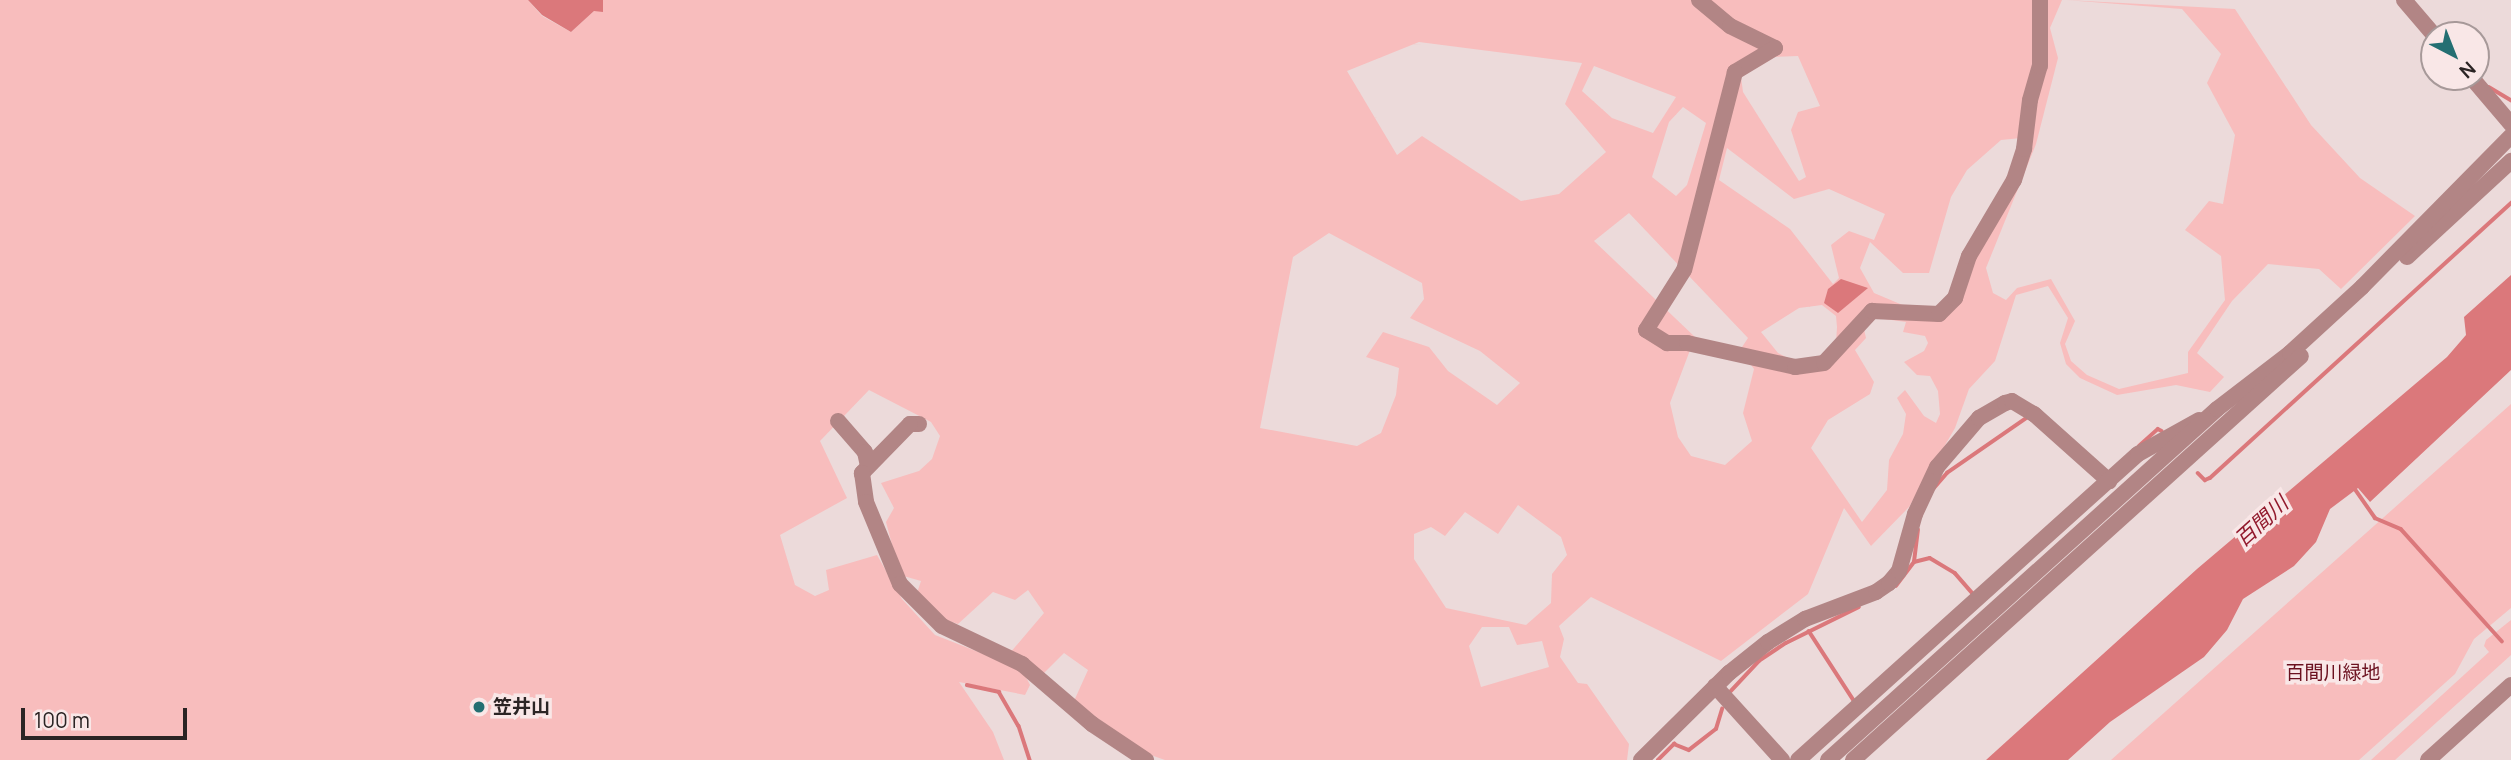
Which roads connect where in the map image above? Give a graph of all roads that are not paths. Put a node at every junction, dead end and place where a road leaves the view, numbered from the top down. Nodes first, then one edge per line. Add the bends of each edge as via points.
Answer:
1 (1699, 0) edge
2 (2040, 0) edge
3 (2404, 0) edge
4 (2422, 21) edge
5 (2482, 91) edge
6 (2511, 124) edge
7 (2511, 136) edge
8 (2511, 161) edge
9 (838, 421) dead end
10 (2204, 421) junction
11 (919, 424) dead end
12 (868, 466) junction
13 (2106, 478) junction
14 (2511, 685) edge
15 (1715, 686) junction
16 (1146, 760) edge
17 (1641, 760) edge
18 (1782, 760) edge
19 (1798, 760) edge
20 (1828, 760) edge
21 (1853, 760) edge
22 (2428, 760) edge

1 - 2 street via 1730,26 1775,48 1735,72 1684,270 1646,330 1667,343 1687,343 1795,367 1825,363 1872,311 1939,314 1955,298 1969,256 2014,180 2024,149 2040,66
3 - 4 street
5 - 6 street
7 - 10 street via 2362,287
8 - 21 street via 2265,390
9 - 12 street via 865,452
10 - 13 street via 2188,423
10 - 20 street
11 - 12 street via 910,424
12 - 16 street via 862,473 866,502 881,543 910,597 942,626 1022,664 1092,724
13 - 15 street via 2042,420 2012,401 2005,403 1979,418 1937,467 1915,514 1899,571 1889,583 1805,619 1748,657
13 - 19 street
14 - 22 street
15 - 17 street
15 - 18 street

